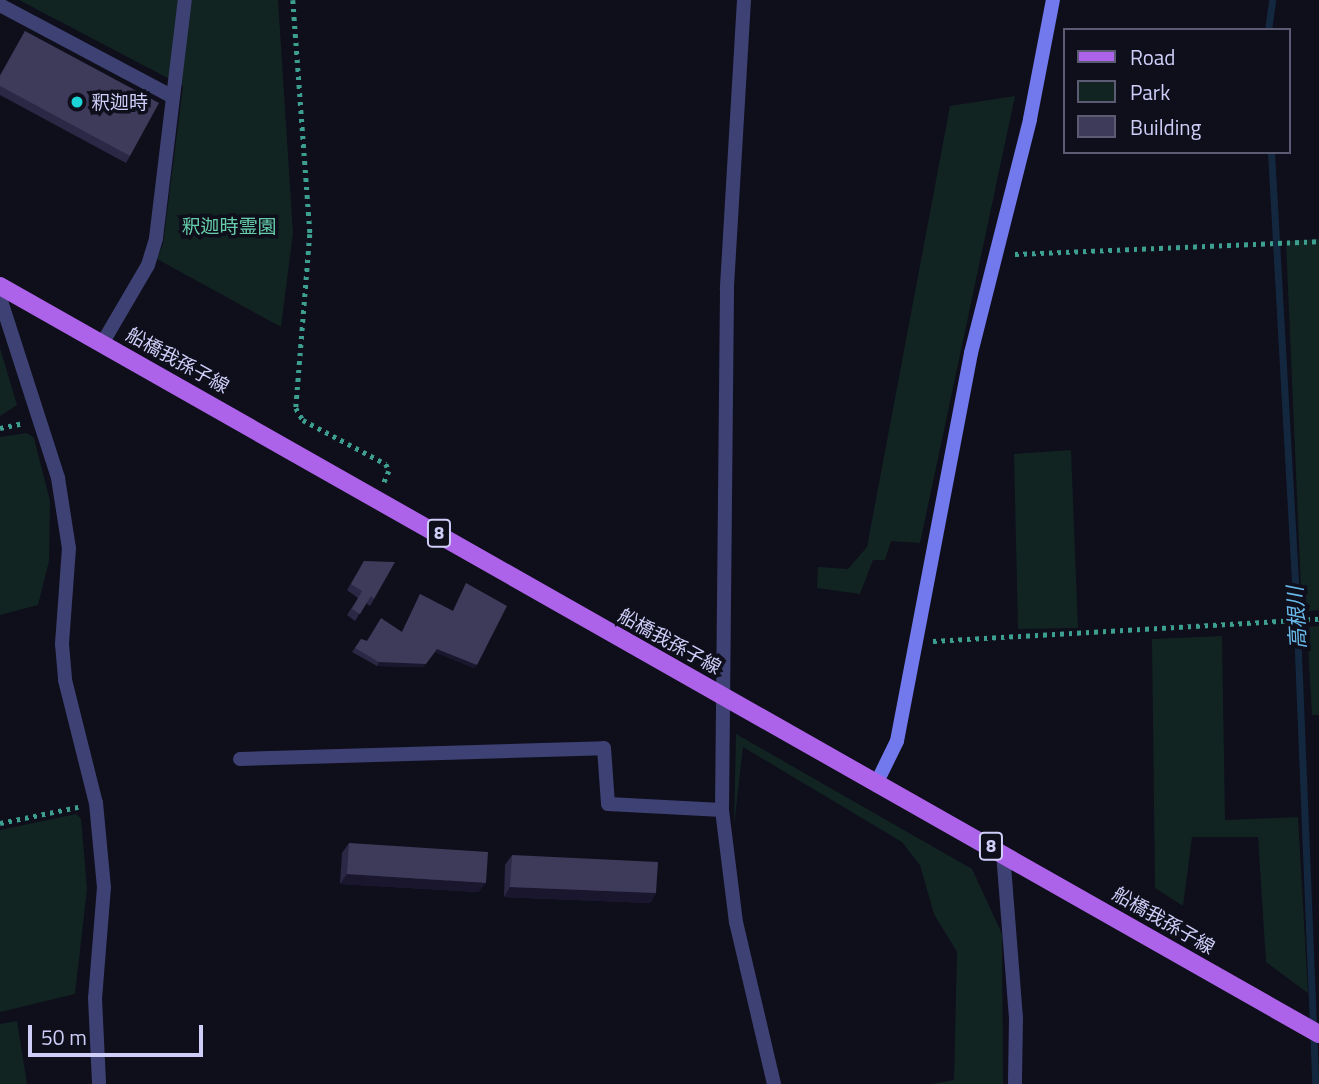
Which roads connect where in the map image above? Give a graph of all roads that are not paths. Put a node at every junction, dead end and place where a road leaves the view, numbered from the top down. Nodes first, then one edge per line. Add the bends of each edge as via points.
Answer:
1 (185, 0) edge
2 (744, 0) edge
3 (1053, 0) edge
4 (0, 5) edge
5 (173, 97) junction
6 (0, 286) edge
7 (0, 298) edge
8 (103, 342) junction
9 (724, 695) junction
10 (240, 759) dead end
11 (878, 780) junction
12 (722, 810) junction
13 (1003, 853) junction
14 (1319, 1034) edge
15 (99, 1084) edge
16 (774, 1084) edge
17 (1015, 1084) edge

1 - 5 street
2 - 9 street via 727,290
3 - 11 street via 1030,119 971,353 897,741
4 - 5 street
5 - 8 street via 156,238 148,265
6 - 8 main road, 船橋我孫子線 / 8
7 - 15 street via 58,478 69,548 62,644 65,680 96,803 104,887 95,998
8 - 9 main road, 船橋我孫子線 / 8
9 - 11 main road, 船橋我孫子線 / 8
9 - 12 street
10 - 12 street via 604,748 608,804
11 - 13 main road, 船橋我孫子線 / 8
12 - 16 street via 736,922
13 - 14 main road, 船橋我孫子線 / 8
13 - 17 street via 1016,1017

